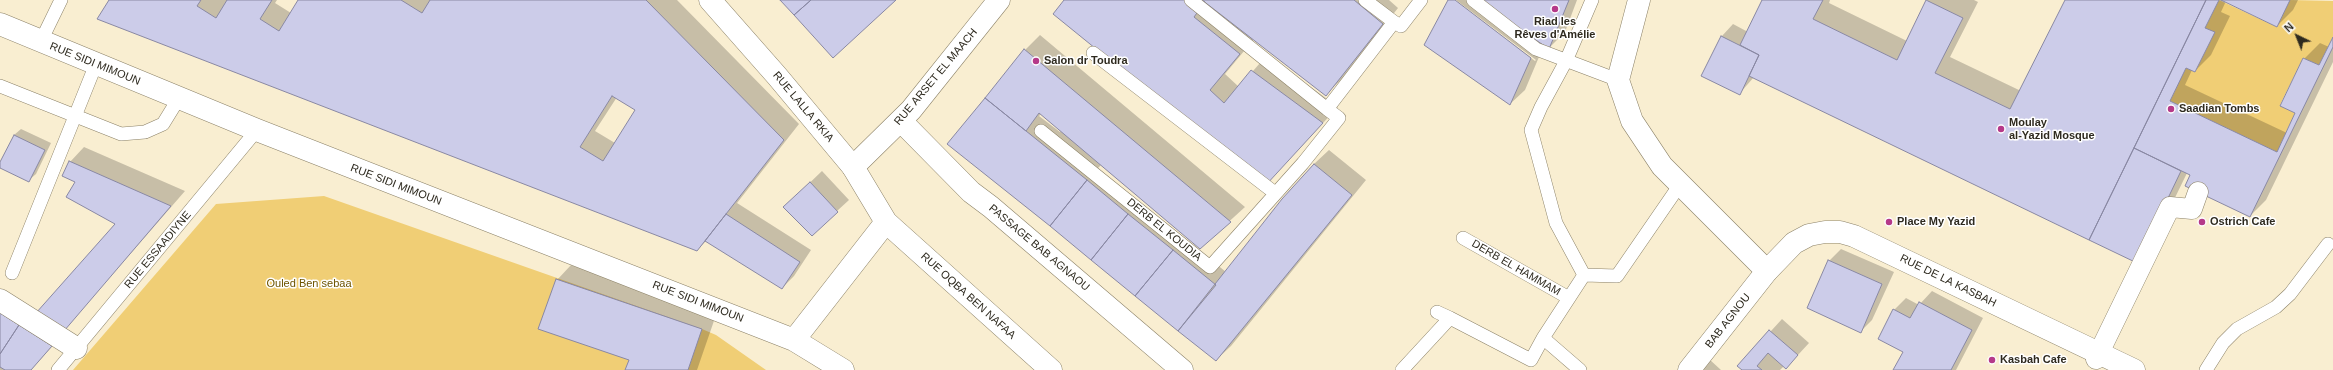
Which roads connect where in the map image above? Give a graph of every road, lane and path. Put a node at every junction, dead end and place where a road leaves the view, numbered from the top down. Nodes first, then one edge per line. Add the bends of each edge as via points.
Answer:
1 (62, 0) edge
2 (710, 0) edge
3 (999, 0) edge
4 (1191, 0) edge
5 (1365, 0) edge
6 (1421, 0) edge
7 (1473, 0) edge
8 (1592, 0) edge
9 (1639, 0) edge
10 (1394, 22) junction
11 (0, 24) edge
12 (40, 41) junction
13 (1093, 52) dead end
14 (1566, 61) junction
15 (96, 64) junction
16 (1618, 80) junction
17 (0, 87) edge
18 (179, 98) junction
19 (1327, 109) junction
20 (74, 115) junction
21 (901, 120) junction
22 (257, 130) junction
23 (1041, 131) dead end
24 (853, 168) junction
25 (1679, 186) junction
26 (2198, 192) dead end
27 (1275, 194) junction
28 (886, 222) junction
29 (1463, 238) dead end
30 (2328, 244) dead end
31 (12, 272) dead end
32 (1767, 272) junction
33 (1584, 275) junction
34 (1569, 298) junction
35 (0, 300) edge
36 (1437, 312) dead end
37 (1450, 318) junction
38 (1543, 338) junction
39 (794, 340) junction
40 (76, 348) junction
41 (2097, 357) junction
42 (58, 370) edge
43 (843, 370) edge
44 (1051, 370) edge
45 (1182, 370) edge
46 (1402, 370) edge
47 (1580, 370) edge
48 (1689, 370) edge
49 (2134, 370) edge
50 (2206, 370) edge

1 - 12 lane
2 - 24 main road, RUE LALLA RKIA
3 - 21 main road, RUE ARSET EL MAACH
4 - 19 lane, DERB EL KOUDIA
5 - 10 lane
6 - 10 lane via 1401,26
7 - 14 lane via 1536,49
8 - 14 lane
9 - 16 main road
10 - 19 lane
11 - 12 main road, RUE SIDI MIMOUN
12 - 15 main road, RUE SIDI MIMOUN
13 - 27 lane
14 - 16 lane
14 - 33 lane via 1531,130 1556,222
15 - 18 main road, RUE SIDI MIMOUN
15 - 20 lane
16 - 25 main road via 1632,121 1662,166
17 - 20 lane
18 - 20 lane via 163,124 145,132 121,134
18 - 22 main road, RUE SIDI MIMOUN
19 - 27 lane, DERB EL KOUDIA via 1339,118
20 - 31 lane
21 - 24 main road, RUE ARSET EL MAACH
21 - 45 main road, PASSAGE BAB AGNAOU via 971,192
22 - 39 main road, RUE SIDI MIMOUN
22 - 40 lane, RUE ESSAADIYNE
23 - 27 lane, DERB EL KOUDIA via 1210,267
24 - 28 main road, RUE LALLA RKIA
25 - 32 main road
25 - 33 lane via 1617,276
26 - 41 street via 2192,209 2170,208
28 - 39 main road
28 - 44 main road, RUE OQBA BEN NAFAA
29 - 34 lane, DERB EL HAMMAM
30 - 50 lane via 2290,294 2276,307 2237,329 2223,344
32 - 41 main road, RUE DE LA KASBAH via 1794,243 1825,232 1840,232 1854,236
32 - 48 main road, BAB AGNOU
33 - 34 lane, DERB EL HAMMAM
34 - 38 lane, DERB EL HAMMAM
35 - 40 main road
36 - 37 lane, DERB EL HAMMAM
37 - 38 lane, DERB EL HAMMAM via 1531,360
37 - 46 lane
38 - 47 lane
39 - 43 main road
40 - 42 lane, RUE ESSAADIYNE
41 - 49 main road, RUE DE LA KASBAH

